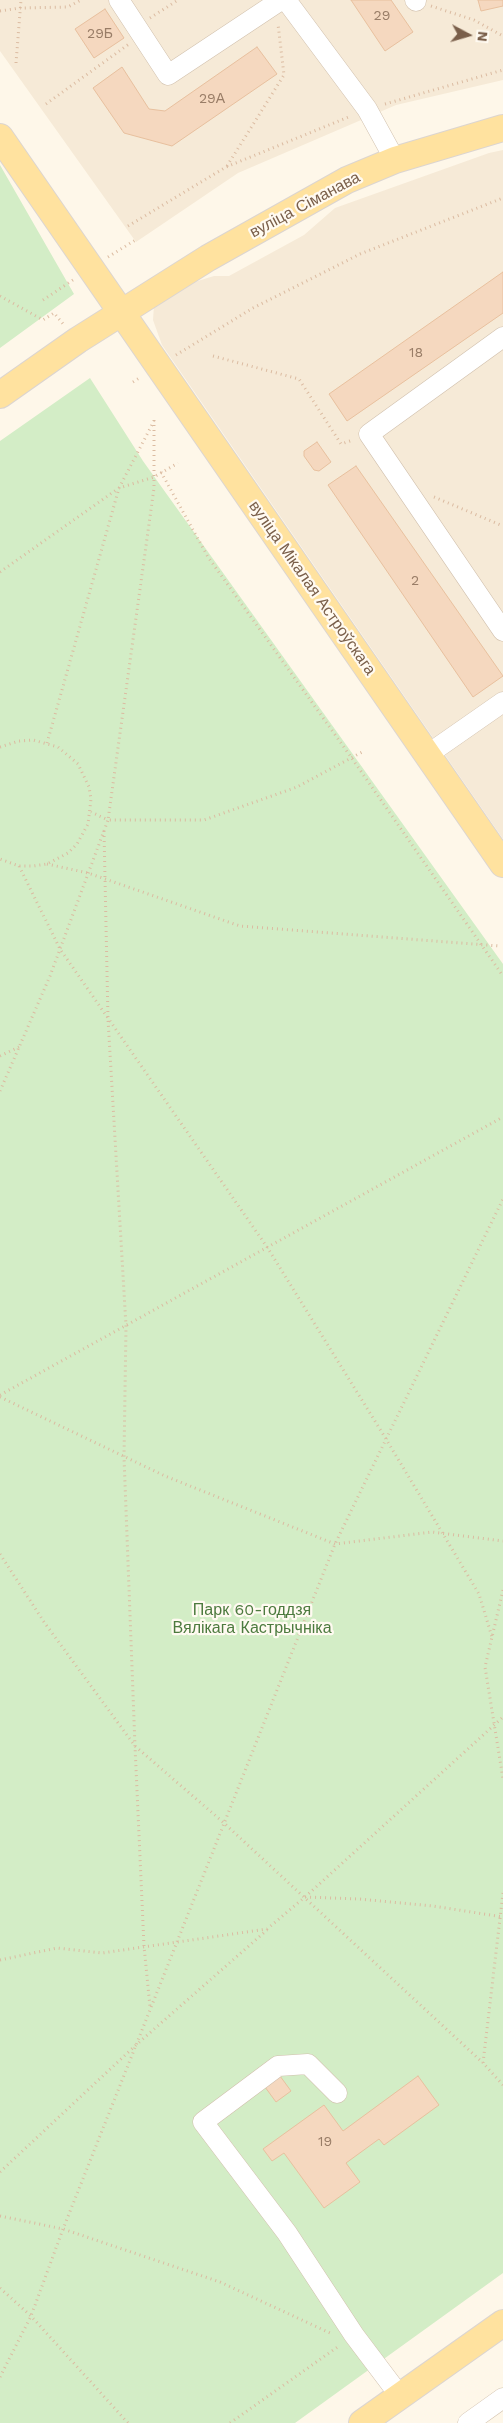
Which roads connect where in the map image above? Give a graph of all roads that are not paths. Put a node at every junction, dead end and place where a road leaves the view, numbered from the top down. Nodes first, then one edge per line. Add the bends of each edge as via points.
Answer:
1 (119, 0) edge
2 (281, 1) edge
3 (503, 128) edge
4 (0, 137) edge
5 (395, 160) junction
6 (122, 312) junction
7 (503, 337) edge
8 (0, 395) edge
9 (503, 631) edge
10 (503, 702) edge
11 (427, 755) junction
12 (503, 864) edge
13 (337, 2093) dead end
14 (503, 2323) edge
15 (400, 2396) junction
16 (503, 2398) edge
17 (362, 2423) edge
18 (468, 2423) edge

1 - 2 lane via 168,75
2 - 5 lane via 367,109
3 - 5 main road, вуліца Сіманава
4 - 6 main road
5 - 6 main road, вуліца Сіманава via 330,190 208,258
6 - 8 main road, вуліца Сіманава
6 - 11 main road, вуліца Мікалая Астроўскага
7 - 9 lane via 369,434
10 - 11 lane
11 - 12 main road, вуліца Мікалая Астроўскага
13 - 15 lane via 308,2064 278,2066 202,2122 287,2233 350,2338
14 - 15 main road
15 - 17 main road
16 - 18 lane

